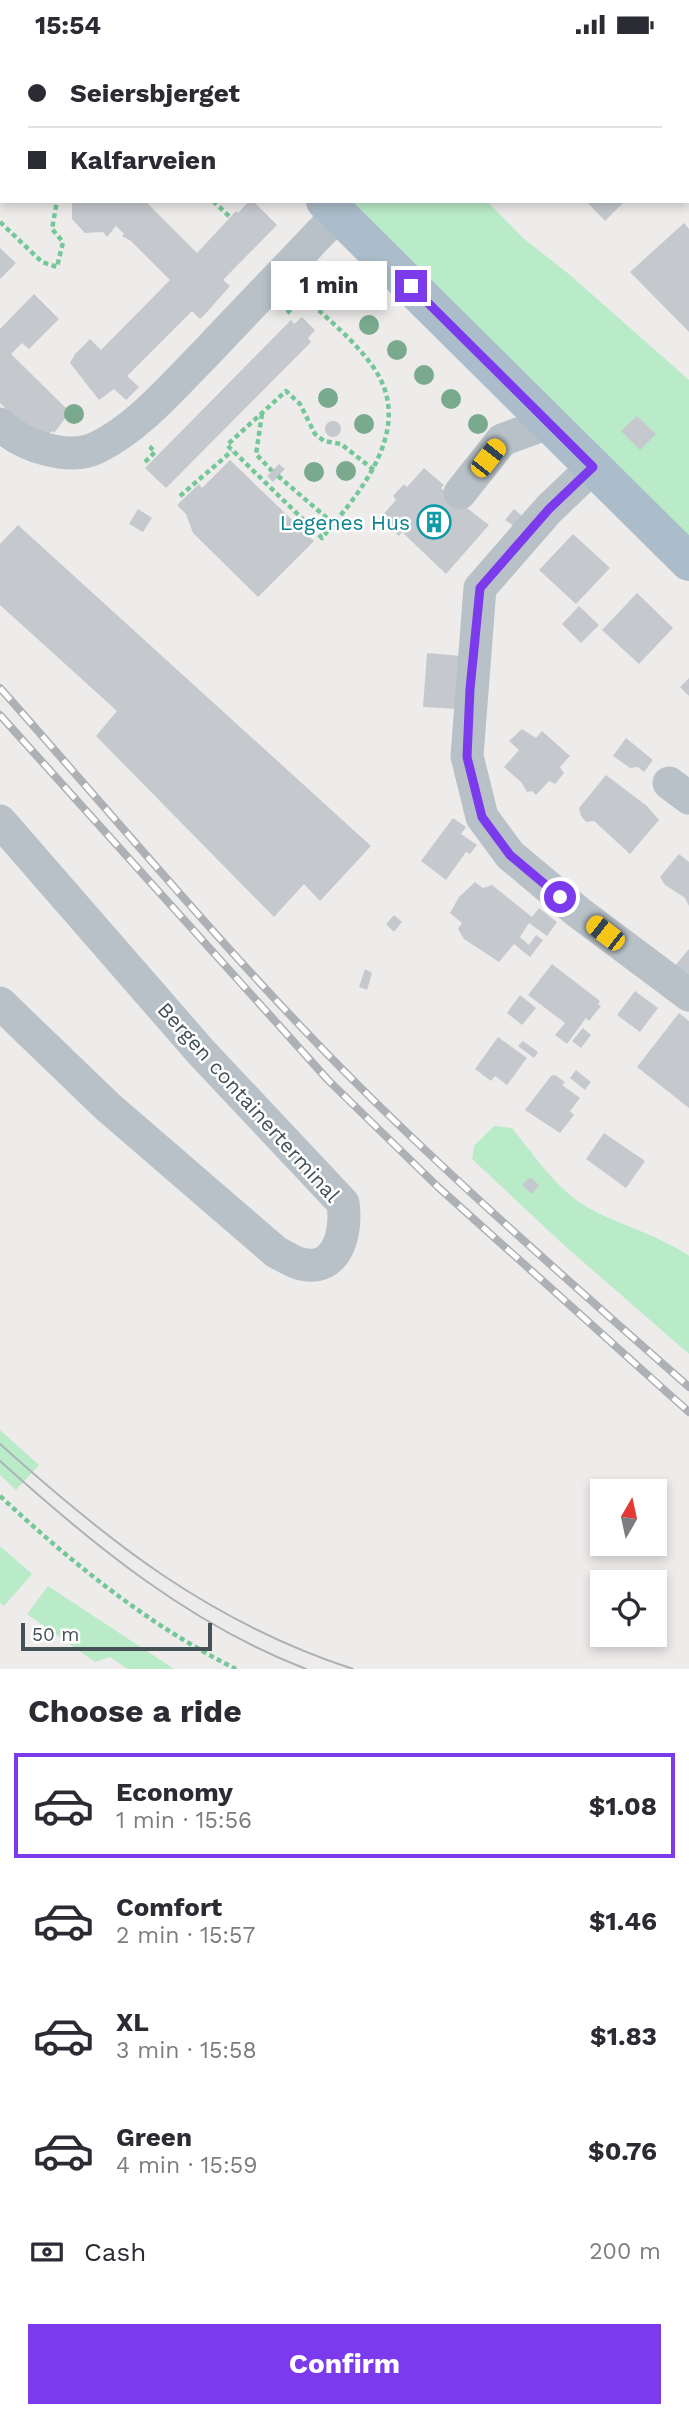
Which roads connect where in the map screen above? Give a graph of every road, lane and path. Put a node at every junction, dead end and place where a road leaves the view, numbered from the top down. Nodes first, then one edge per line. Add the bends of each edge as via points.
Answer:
1 (57, 203) edge
2 (215, 203) edge
3 (332, 208) edge
4 (230, 217) dead end
5 (0, 222) edge
6 (281, 274) junction
7 (262, 413) junction
8 (548, 423) junction
9 (0, 424) edge
10 (151, 447) dead end
11 (232, 450) junction
12 (145, 462) dead end
13 (593, 467) junction
14 (373, 470) junction
15 (272, 471) dead end
16 (278, 476) dead end
17 (460, 493) dead end
18 (180, 496) dead end
19 (334, 524) junction
20 (689, 562) edge
21 (0, 821) edge
22 (689, 995) edge
23 (0, 1003) edge
24 (0, 1496) edge
25 (236, 1669) edge

1 - 5 path via 52,229 63,242 57,267 42,262
2 - 4 path
3 - 6 street
3 - 8 main road
6 - 9 street via 150,410 97,448 47,450 9,433
6 - 14 path via 362,353 384,385 389,411 385,445
7 - 11 path via 227,445
7 - 14 path via 286,391 300,404 315,435 341,444
7 - 15 path via 256,454
8 - 13 main road
8 - 17 street via 502,440
10 - 12 path via 155,452
11 - 18 path
11 - 19 path via 322,538
13 - 20 main road
13 - 22 street via 480,588 467,757 482,817 510,855
14 - 19 path
16 - 19 path
21 - 23 street, Bergen containerterminal via 201,1052 342,1203 343,1237 335,1252 315,1265 300,1264 276,1252 108,1107
24 - 25 path via 97,1581 166,1629

